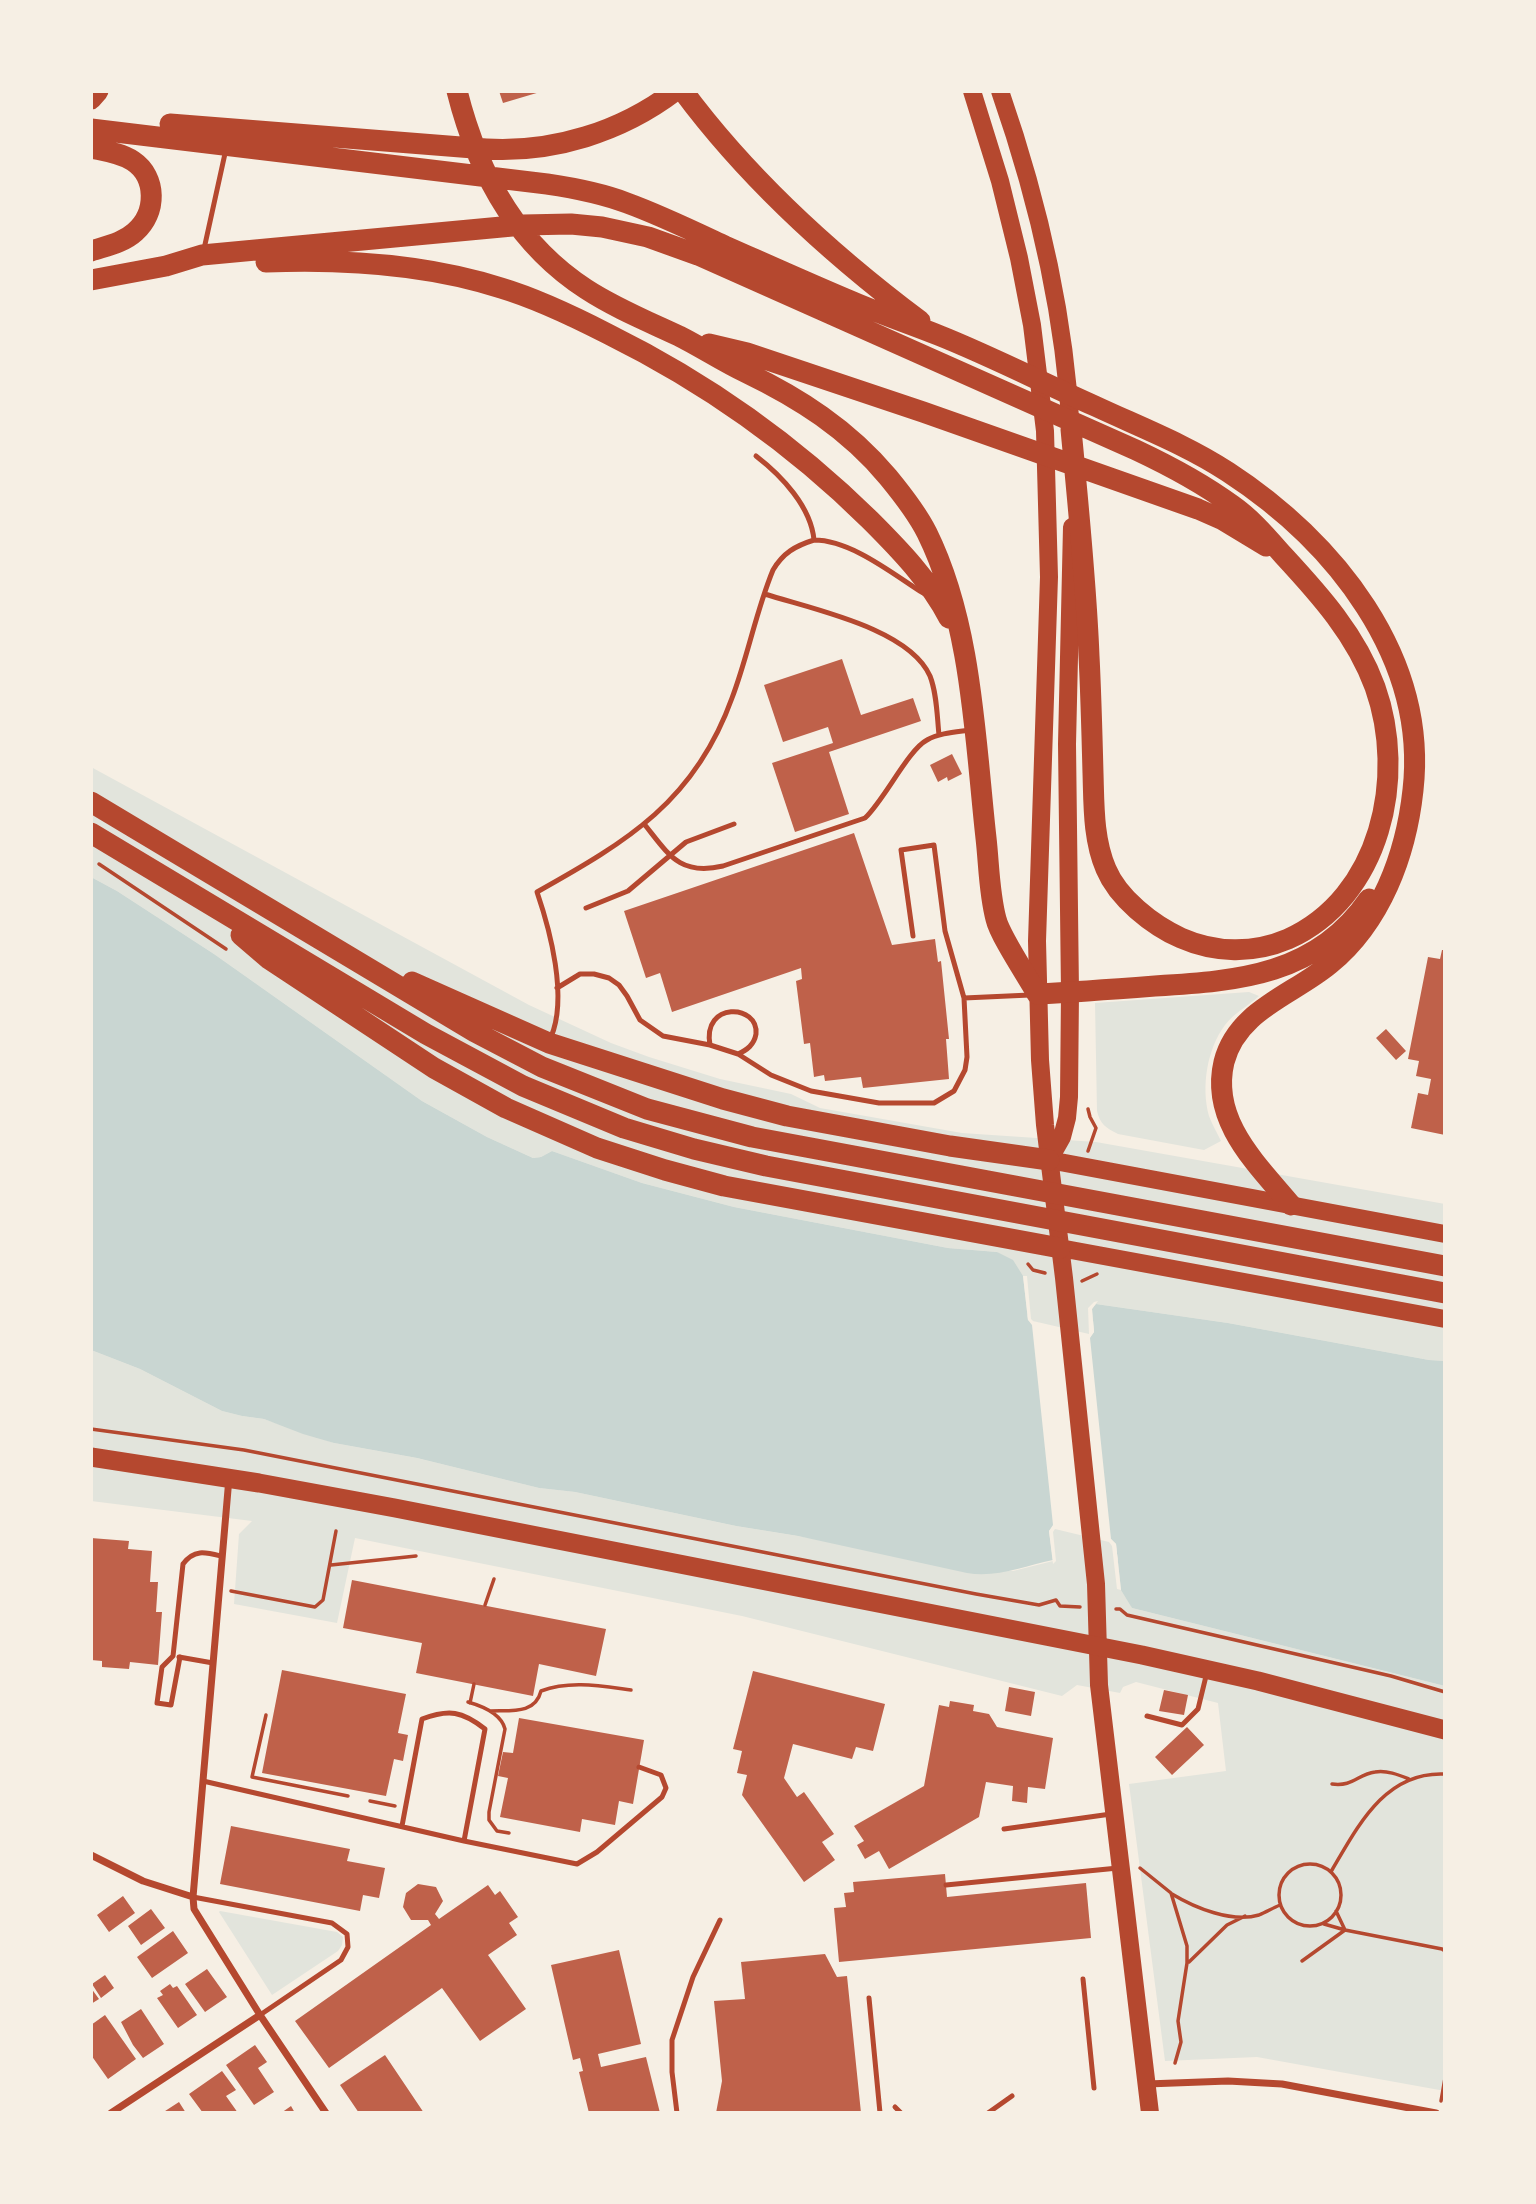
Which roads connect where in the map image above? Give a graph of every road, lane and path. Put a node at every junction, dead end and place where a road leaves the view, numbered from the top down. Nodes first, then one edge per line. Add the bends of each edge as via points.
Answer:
1 (98, 91) edge
2 (457, 91) edge
3 (675, 91) edge
4 (684, 91) edge
5 (972, 91) edge
6 (1000, 91) edge
7 (91, 99) edge
8 (91, 120) edge
9 (91, 129) edge
10 (220, 139) junction
11 (91, 148) edge
12 (91, 251) edge
13 (202, 256) junction
14 (166, 266) junction
15 (91, 280) edge
16 (939, 335) junction
17 (680, 336) junction
18 (1070, 429) joint
19 (756, 456) dead end
20 (814, 540) junction
21 (1077, 546) junction
22 (1286, 558) junction
23 (765, 594) junction
24 (942, 604) junction
25 (961, 641) junction
26 (974, 729) junction
27 (939, 735) junction
28 (91, 802) edge
29 (734, 824) dead end
30 (645, 825) junction
31 (91, 833) edge
32 (669, 854) junction
33 (1396, 860) junction
34 (188, 891) junction
35 (586, 908) dead end
36 (913, 936) dead end
37 (345, 955) junction
38 (557, 988) junction
39 (1070, 992) junction
40 (1037, 995) junction
41 (964, 998) junction
42 (549, 1042) junction
43 (710, 1045) junction
44 (737, 1054) junction
45 (1050, 1169) junction
46 (1291, 1205) junction
47 (1445, 1234) edge
48 (1060, 1242) junction
49 (1445, 1266) edge
50 (1445, 1293) edge
51 (1445, 1319) edge
52 (91, 1423) edge
53 (91, 1429) edge
54 (99, 1430) junction
55 (91, 1457) edge
56 (229, 1478) junction
57 (336, 1531) dead end
58 (221, 1556) junction
59 (416, 1556) dead end
60 (330, 1566) junction
61 (494, 1579) dead end
62 (231, 1591) dead end
63 (485, 1605) dead end
64 (1060, 1606) dead end
65 (1120, 1609) dead end
66 (1098, 1647) junction
67 (176, 1656) junction
68 (213, 1662) junction
69 (1208, 1669) junction
70 (474, 1684) dead end
71 (631, 1690) dead end
72 (1445, 1692) edge
73 (461, 1701) dead end
74 (470, 1703) junction
75 (489, 1711) junction
76 (266, 1715) dead end
77 (1147, 1716) dead end
78 (1445, 1730) edge
79 (639, 1767) dead end
80 (1445, 1774) edge
81 (1410, 1779) junction
82 (203, 1782) junction
83 (1332, 1784) dead end
84 (348, 1796) dead end
85 (370, 1801) dead end
86 (400, 1803) dead end
87 (1114, 1813) junction
88 (402, 1826) junction
89 (1004, 1829) dead end
90 (509, 1833) dead end
91 (464, 1841) junction
92 (91, 1855) edge
93 (1129, 1866) junction
94 (1331, 1871) junction
95 (946, 1885) dead end
96 (1171, 1893) junction
97 (193, 1897) junction
98 (1280, 1905) junction
99 (1336, 1911) junction
100 (1246, 1916) junction
101 (720, 1920) dead end
102 (1322, 1923) junction
103 (1345, 1930) junction
104 (1445, 1951) edge
105 (1302, 1962) dead end
106 (1187, 1963) junction
107 (1083, 1979) dead end
108 (869, 1998) dead end
109 (260, 2015) junction
110 (1175, 2063) dead end
111 (1445, 2078) edge
112 (1146, 2084) junction
113 (1094, 2088) dead end
114 (1012, 2096) dead end
115 (1441, 2103) dead end
116 (895, 2107) dead end
117 (121, 2110) edge
118 (111, 2113) edge
119 (326, 2113) edge
120 (677, 2113) edge
121 (880, 2113) edge
122 (901, 2113) edge
123 (988, 2113) edge
124 (1150, 2113) edge
125 (1436, 2113) edge

1 - 7 highway
2 - 17 highway via 475,152 493,190 538,250 585,289
3 - 10 highway via 644,112 583,138 540,148
4 - 16 highway via 783,205
5 - 40 main road via 1013,234 1045,431 1049,534
6 - 18 main road via 1042,239 1063,355
8 - 10 highway
9 - 10 highway
10 - 13 lane
10 - 16 highway via 589,191
11 - 12 highway via 129,158 148,179 151,200 142,225 123,240
13 - 14 highway
13 - 22 highway via 513,225 586,225 648,237 698,255 1154,458 1231,504
14 - 15 highway
14 - 24 highway via 292,261 391,266 472,280 559,310 673,368 772,434 885,535
16 - 33 highway via 1216,464 1278,508 1324,553 1371,615 1406,694 1414,744 1414,787
17 - 22 highway via 760,357 1198,509
17 - 25 highway via 808,405 886,474 926,530 950,592
18 - 21 highway
19 - 20 lane via 804,508
20 - 23 lane via 785,554 773,570
20 - 24 lane via 832,541 849,549
21 - 22 highway via 1088,629 1094,795 1103,861 1120,891 1161,926 1191,942 1230,950 1285,940 1318,922 1340,902 1372,848 1386,793 1384,724 1369,673 1340,621
21 - 39 main road via 1067,754
23 - 27 lane via 869,628 911,652 929,676
23 - 30 lane via 714,741 682,787
24 - 25 highway
25 - 26 highway
26 - 27 lane
26 - 40 highway via 996,921
27 - 32 lane via 918,745 879,803 855,823 712,869 686,867
28 - 37 highway
29 - 32 lane via 691,839
30 - 32 lane
30 - 38 lane via 537,892 551,939
31 - 34 highway
32 - 35 lane via 628,891
33 - 39 highway via 1339,933 1277,968 1224,981
33 - 46 highway via 1382,900 1358,937 1318,974 1254,1016 1237,1033 1226,1055 1222,1088 1227,1118
34 - 48 highway via 269,959 356,1018 472,1090 558,1132 632,1160 724,1186
34 - 50 highway via 479,1063 556,1101 647,1136 766,1166
36 - 41 lane via 901,850 934,845 945,931
37 - 42 highway
37 - 49 highway via 542,1067 683,1120 752,1137
38 - 42 lane via 556,1021
38 - 43 lane via 580,974 609,978 651,1029 663,1036
39 - 40 highway
39 - 45 main road via 1067,1118
40 - 41 lane
40 - 45 main road
41 - 44 lane via 965,1070 954,1091 934,1103 878,1103 811,1091 771,1075
42 - 45 highway via 768,1111
43 - 44 lane
43 - 44 lane via 711,1024 721,1014 745,1014 753,1021 754,1042
45 - 46 main road
45 - 48 main road
46 - 47 main road
48 - 51 main road
48 - 66 main road via 1096,1584
52 - 54 path
53 - 54 path
54 - 64 path via 244,1450 976,1594 1039,1605 1056,1600
55 - 56 highway
56 - 58 street
56 - 66 highway
57 - 60 path
58 - 67 lane via 195,1553 183,1564
58 - 68 street
59 - 60 path
60 - 62 path via 323,1600 315,1607
61 - 63 path
65 - 72 path via 1127,1615
66 - 69 highway
66 - 87 main road via 1098,1685
67 - 67 lane via 171,1705 157,1703 162,1667
67 - 68 lane
68 - 82 street
69 - 77 lane via 1198,1709 1182,1725
69 - 78 highway
70 - 74 path
71 - 75 path via 566,1685 541,1691 532,1707
73 - 74 path
74 - 75 path
75 - 90 path via 505,1729 489,1820 497,1831
76 - 84 path via 252,1777
79 - 91 lane via 660,1775 666,1788 662,1797 578,1864
80 - 81 path
81 - 83 path via 1374,1772 1348,1784
81 - 94 path via 1394,1786 1369,1811
82 - 88 lane
82 - 97 street
85 - 86 path
87 - 89 lane
87 - 93 main road
88 - 91 lane
88 - 91 lane via 422,1719 455,1713 485,1729
92 - 97 street via 143,1881
93 - 95 lane
93 - 96 path
93 - 112 main road
94 - 98 path via 1317,1866 1292,1870 1280,1888
94 - 99 path via 1340,1890
96 - 100 path via 1195,1908
96 - 106 path via 1187,1946
97 - 109 street via 197,1917
97 - 109 lane via 332,1923 347,1934 348,1947 341,1960
98 - 100 path
98 - 102 path via 1297,1923
99 - 102 path
99 - 103 path
100 - 106 path via 1227,1925
101 - 120 lane via 693,1977 672,2040
102 - 103 path
103 - 104 path
103 - 105 path
106 - 110 path
107 - 113 lane
108 - 121 lane
109 - 117 street
109 - 119 street
111 - 115 path
112 - 124 main road
112 - 125 street via 1282,2084
114 - 123 lane
116 - 122 lane
117 - 118 street

